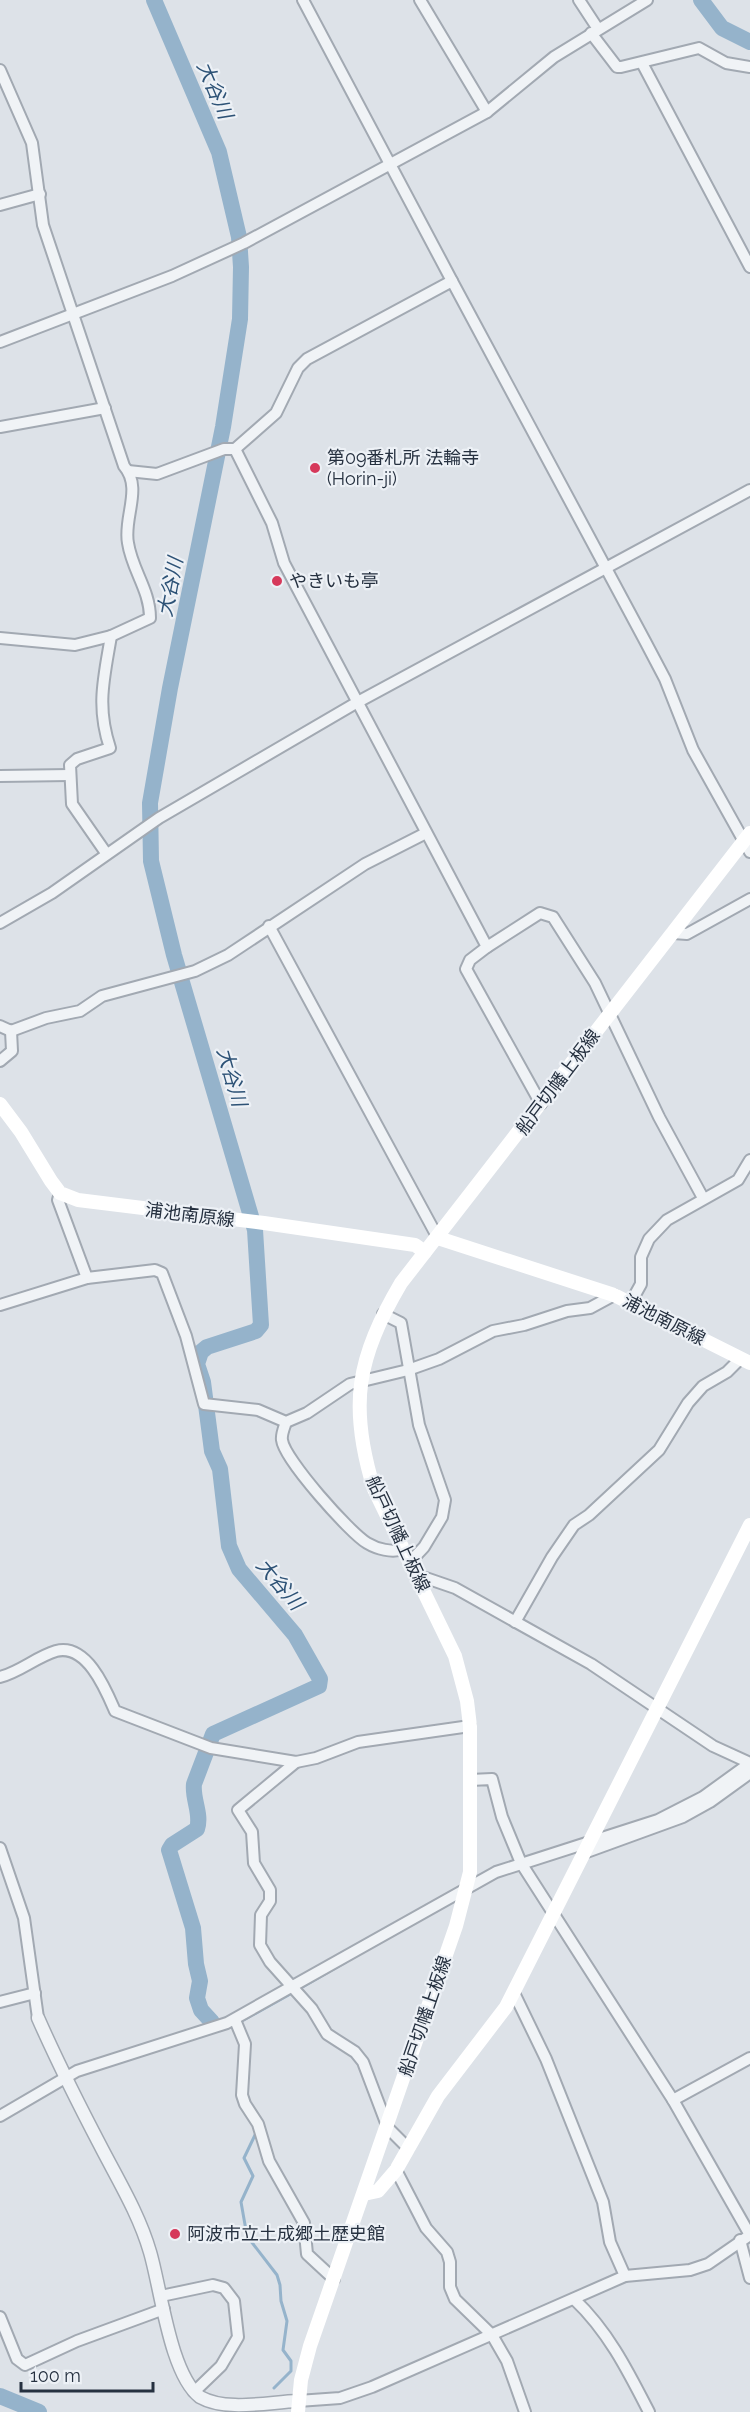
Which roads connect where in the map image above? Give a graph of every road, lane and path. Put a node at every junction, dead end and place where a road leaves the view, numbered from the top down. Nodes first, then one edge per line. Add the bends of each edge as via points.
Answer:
1 (303, 0) edge
2 (420, 0) edge
3 (579, 0) edge
4 (647, 0) edge
5 (595, 31) junction
6 (642, 63) junction
7 (750, 67) edge
8 (0, 70) edge
9 (487, 112) junction
10 (390, 162) junction
11 (40, 194) junction
12 (0, 205) edge
13 (750, 267) edge
14 (452, 281) junction
15 (74, 316) junction
16 (0, 342) edge
17 (105, 408) junction
18 (0, 427) edge
19 (225, 450) junction
20 (129, 471) junction
21 (750, 490) edge
22 (605, 568) junction
23 (111, 636) junction
24 (0, 638) edge
25 (356, 703) junction
26 (70, 775) junction
27 (0, 776) edge
28 (426, 833) junction
29 (748, 842) edge
30 (106, 853) junction
31 (750, 899) edge
32 (0, 923) edge
33 (269, 926) junction
34 (673, 933) junction
35 (487, 947) junction
36 (611, 1012) junction
37 (0, 1026) edge
38 (11, 1031) junction
39 (0, 1061) edge
40 (0, 1104) edge
41 (541, 1104) junction
42 (750, 1160) edge
43 (60, 1193) junction
44 (703, 1198) junction
45 (438, 1238) junction
46 (425, 1252) junction
47 (87, 1278) junction
48 (614, 1295) junction
49 (630, 1302) junction
50 (0, 1305) edge
51 (383, 1314) junction
52 (745, 1361) edge
53 (408, 1370) junction
54 (361, 1381) junction
55 (286, 1422) junction
56 (750, 1525) edge
57 (403, 1548) junction
58 (410, 1562) junction
59 (419, 1581) junction
60 (515, 1622) junction
61 (0, 1677) edge
62 (656, 1708) junction
63 (470, 1726) junction
64 (296, 1762) junction
65 (750, 1763) edge
66 (750, 1773) edge
67 (470, 1780) junction
68 (0, 1848) edge
69 (586, 1848) junction
70 (522, 1865) junction
71 (466, 1889) junction
72 (554, 1915) junction
73 (296, 1989) junction
74 (514, 1993) junction
75 (35, 1994) junction
76 (0, 2002) edge
77 (38, 2018) joint
78 (235, 2020) junction
79 (750, 2058) edge
80 (64, 2078) junction
81 (673, 2100) junction
82 (0, 2116) edge
83 (387, 2124) junction
84 (408, 2148) junction
85 (396, 2170) junction
86 (364, 2194) junction
87 (747, 2236) edge
88 (625, 2276) junction
89 (750, 2278) edge
90 (334, 2279) junction
91 (161, 2296) junction
92 (574, 2299) junction
93 (164, 2309) junction
94 (0, 2317) edge
95 (492, 2335) junction
96 (194, 2392) junction
97 (298, 2407) edge
98 (215, 2408) edge
99 (525, 2412) edge
100 (649, 2412) edge

1 - 10 street
2 - 9 street
3 - 5 street
4 - 5 street
5 - 6 street via 617,66
5 - 9 street via 545,63
6 - 7 street via 699,48 726,63
6 - 13 street
8 - 11 street via 32,143
9 - 10 street
10 - 14 street
10 - 15 street via 239,245
11 - 12 street
11 - 15 street via 43,225
14 - 19 street via 307,359 298,368 276,413
14 - 22 street
15 - 16 street
15 - 17 street
17 - 18 street
17 - 20 street
19 - 20 street via 158,474
19 - 25 street via 278,538 284,563
20 - 23 street via 132,486 127,543 150,601 150,618
21 - 22 street
22 - 25 street
22 - 29 street via 665,679 693,750
23 - 24 street via 75,645
23 - 26 street via 100,694 102,723 110,748 77,759 70,765
25 - 28 street
25 - 30 street
26 - 27 street
26 - 30 street via 72,804
28 - 33 street via 365,864
28 - 35 street
29 - 34 main road, 船戸切幡上板線
30 - 32 street via 52,893
31 - 34 street via 687,934
33 - 38 street via 228,955 185,974 102,996 80,1011 46,1017
33 - 45 street
34 - 36 main road, 船戸切幡上板線
35 - 36 street via 540,913 553,917
35 - 41 street via 470,960 466,969
36 - 41 main road, 船戸切幡上板線
36 - 44 street via 659,1117
37 - 38 street
38 - 39 street via 12,1051
40 - 43 main road
41 - 45 main road, 船戸切幡上板線
42 - 44 street via 738,1180
43 - 46 main road, 浦池南原線 via 78,1200 415,1245
43 - 47 street via 58,1200
44 - 49 street via 667,1220 649,1239 641,1257 641,1284
45 - 46 main road, 船戸切幡上板線
45 - 48 main road, 浦池南原線
46 - 51 main road, 船戸切幡上板線
47 - 50 street
47 - 55 street via 155,1270 162,1273 186,1336 204,1404 258,1410
48 - 49 main road, 浦池南原線
48 - 53 street via 590,1308 493,1331
49 - 52 main road, 浦池南原線
51 - 53 street via 401,1323
51 - 54 main road, 船戸切幡上板線 via 369,1344
52 - 60 street via 703,1386 659,1450 574,1525
53 - 54 street
53 - 58 street via 419,1425 445,1500 442,1517
54 - 55 street
54 - 57 main road, 船戸切幡上板線 via 361,1439 366,1463
55 - 57 street via 282,1440 287,1455 320,1496 366,1543 379,1549
56 - 62 main road
57 - 58 main road, 船戸切幡上板線
58 - 59 main road, 船戸切幡上板線
59 - 60 street via 426,1578 455,1588
59 - 63 main road, 船戸切幡上板線 via 456,1656
60 - 62 street via 591,1664
61 - 64 street via 57,1651 77,1654 99,1678 115,1711 209,1748
62 - 65 street via 713,1746
62 - 69 main road
63 - 64 street via 358,1742
63 - 67 main road, 船戸切幡上板線
64 - 73 street via 238,1810 252,1832 254,1863 270,1890 270,1900 261,1915 260,1945 270,1962
65 - 69 street via 688,1806
66 - 69 street via 683,1817
67 - 70 street via 492,1779 502,1817
67 - 71 main road, 船戸切幡上板線 via 471,1851
68 - 75 street via 24,1918
69 - 70 street
69 - 72 main road
70 - 71 street via 496,1872
70 - 72 street
71 - 73 street
71 - 83 main road, 船戸切幡上板線
72 - 74 main road
72 - 81 street
73 - 78 street
73 - 83 street via 327,2034 363,2062
74 - 84 main road via 438,2096
74 - 88 street via 546,2059 603,2202 610,2241
75 - 76 street
75 - 77 street
77 - 80 street
78 - 80 street
78 - 90 street via 245,2044 245,2104 258,2124 269,2161 304,2223 307,2254
79 - 81 street
80 - 82 street
80 - 91 street via 137,2216
81 - 87 street
83 - 84 street
83 - 86 main road, 船戸切幡上板線
84 - 85 main road
85 - 86 main road via 382,2188
85 - 95 street via 426,2228 447,2252 450,2288 455,2299
86 - 90 main road, 船戸切幡上板線
87 - 88 street via 708,2265
87 - 89 street
88 - 92 street
90 - 97 main road, 船戸切幡上板線 via 310,2346
91 - 93 street
91 - 96 street via 213,2285 224,2288 234,2301 238,2337 222,2366
92 - 95 street
92 - 100 street via 601,2328
93 - 94 street via 25,2365 17,2359
93 - 96 street via 177,2362
95 - 97 street via 372,2387
95 - 99 street via 507,2361
96 - 98 street
97 - 98 street

